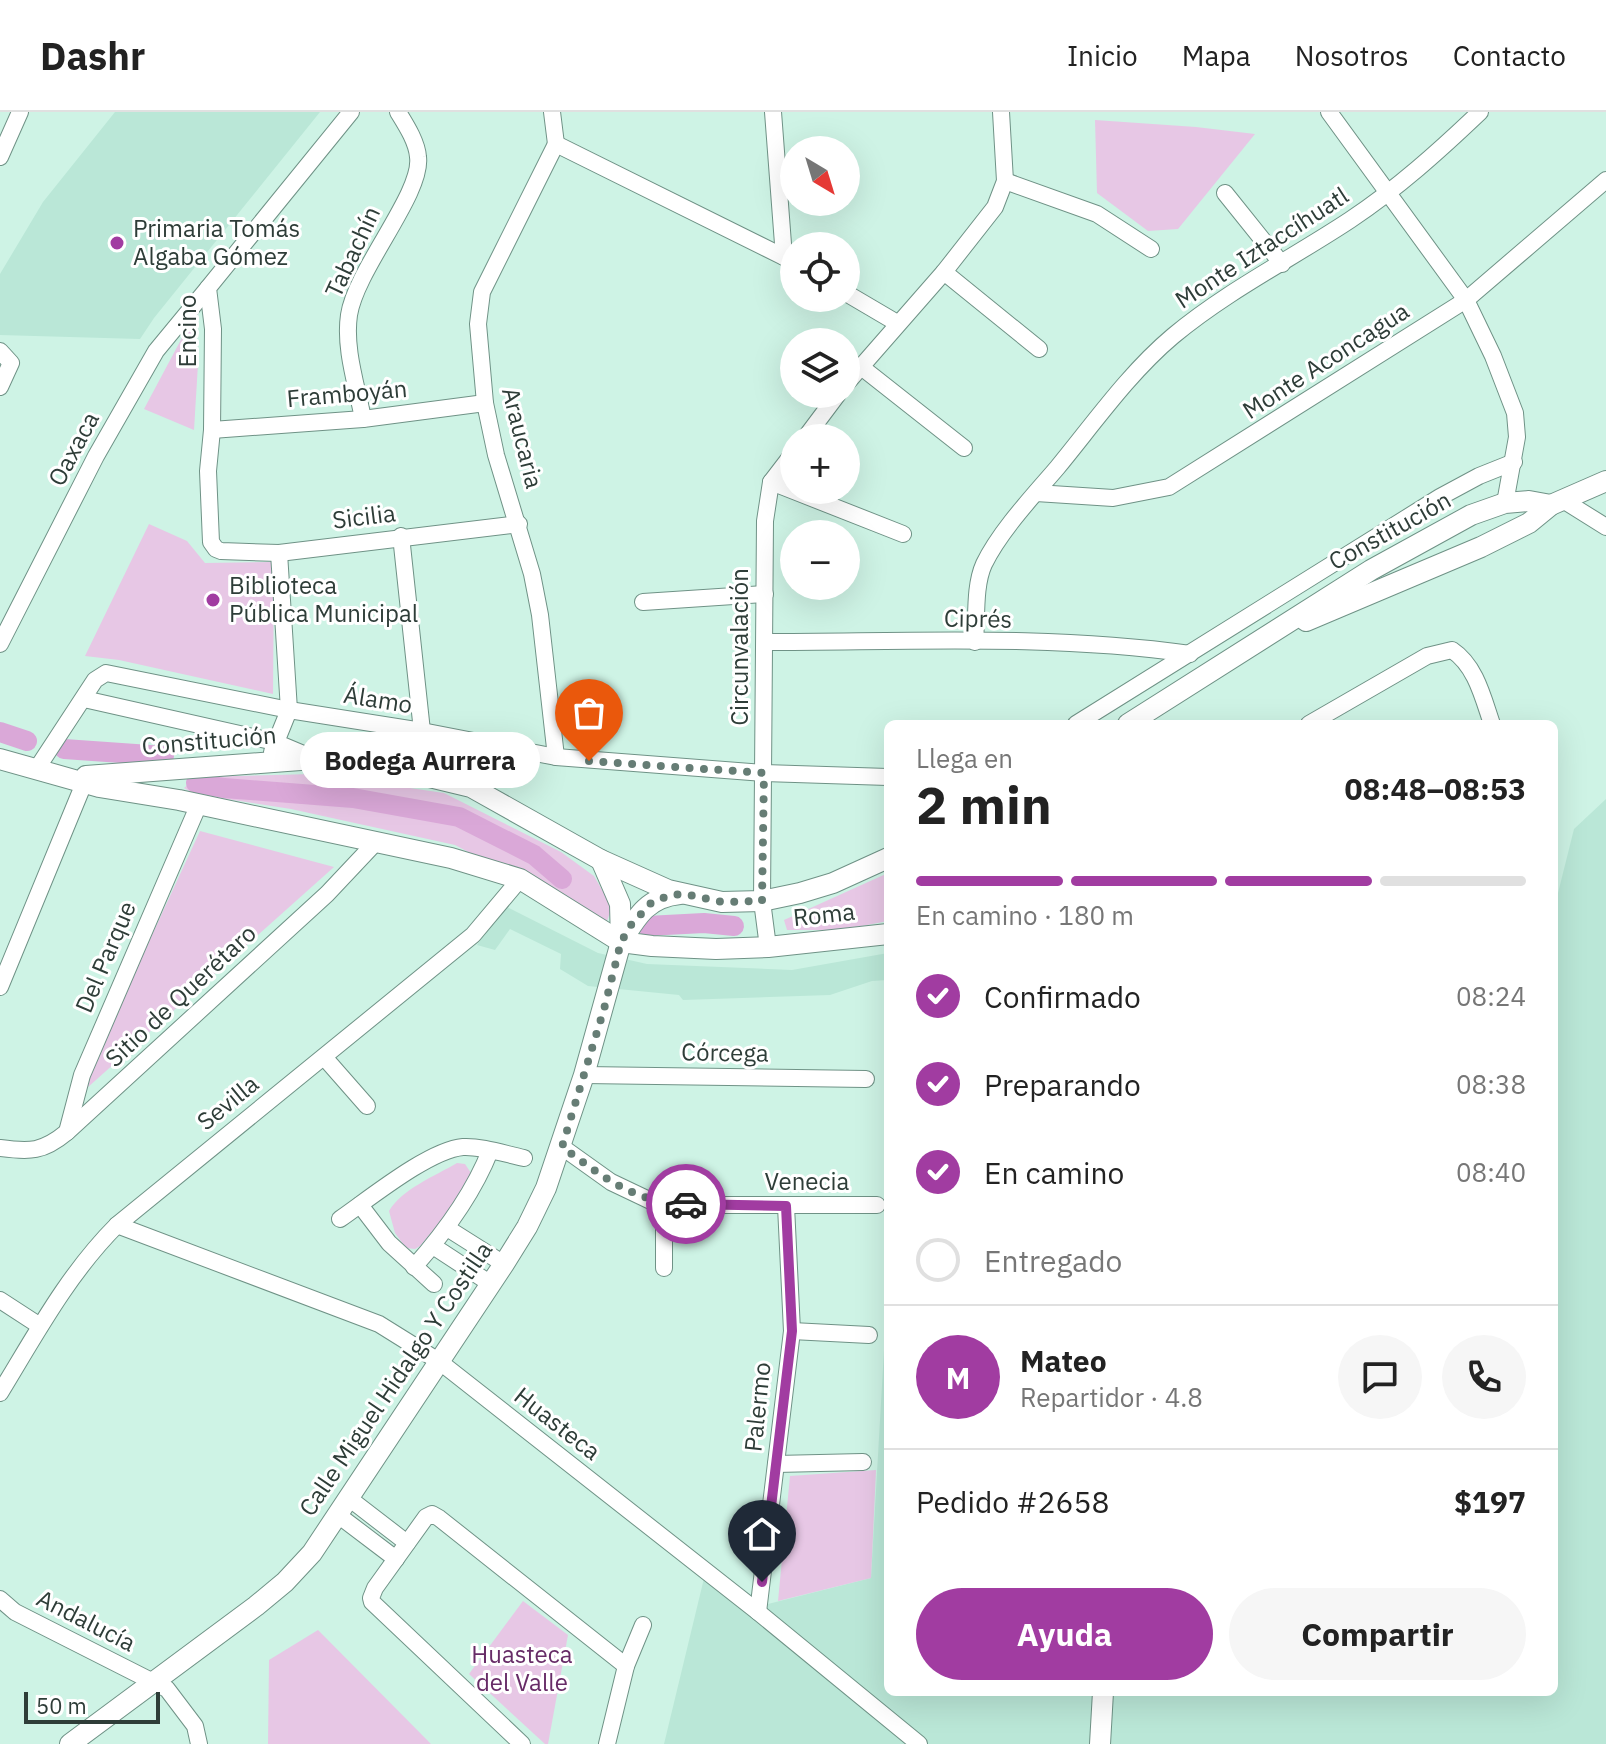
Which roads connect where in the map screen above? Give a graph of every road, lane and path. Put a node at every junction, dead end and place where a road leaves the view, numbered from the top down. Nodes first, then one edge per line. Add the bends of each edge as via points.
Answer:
1 (20, 112) edge
2 (351, 112) edge
3 (398, 112) edge
4 (552, 112) edge
5 (773, 112) edge
6 (1001, 112) edge
7 (1329, 112) edge
8 (1480, 112) edge
9 (556, 144) junction
10 (0, 157) edge
11 (1606, 180) edge
12 (1005, 181) junction
13 (1225, 193) dead end
14 (1388, 193) junction
15 (786, 232) edge
16 (1151, 249) dead end
17 (780, 256) edge
18 (1282, 264) junction
19 (944, 272) junction
20 (208, 288) junction
21 (1466, 300) junction
22 (860, 301) edge
23 (897, 323) junction
24 (1039, 349) dead end
25 (5, 357) edge
26 (860, 366) joint
27 (0, 387) edge
28 (485, 403) junction
29 (363, 419) junction
30 (212, 430) junction
31 (964, 448) dead end
32 (1514, 462) junction
33 (780, 470) edge
34 (1606, 481) edge
35 (771, 482) junction
36 (1036, 493) junction
37 (1505, 503) junction
38 (1557, 503) junction
39 (519, 524) junction
40 (1606, 527) edge
41 (903, 534) dead end
42 (401, 536) junction
43 (216, 549) joint
44 (279, 553) junction
45 (765, 594) junction
46 (643, 602) dead end
47 (1267, 638) junction
48 (765, 642) junction
49 (975, 642) junction
50 (0, 644) edge
51 (1190, 654) junction
52 (84, 699) junction
53 (289, 710) junction
54 (1088, 720) edge
55 (1134, 720) edge
56 (1316, 720) edge
57 (1490, 720) edge
58 (422, 731) junction
59 (481, 742) junction
60 (272, 752) junction
61 (556, 757) junction
62 (0, 759) edge
63 (36, 770) junction
64 (188, 770) junction
65 (764, 773) junction
66 (884, 777) edge
67 (82, 779) junction
68 (471, 787) junction
69 (189, 802) junction
70 (376, 842) junction
71 (601, 860) junction
72 (884, 860) edge
73 (520, 879) junction
74 (684, 894) junction
75 (762, 901) junction
76 (884, 934) edge
77 (621, 942) junction
78 (768, 947) junction
79 (0, 987) edge
80 (324, 1057) junction
81 (584, 1075) junction
82 (866, 1079) dead end
83 (367, 1106) dead end
84 (67, 1132) junction
85 (562, 1147) junction
86 (0, 1148) edge
87 (490, 1151) junction
88 (524, 1158) dead end
89 (664, 1204) junction
90 (360, 1205) junction
91 (877, 1205) dead end
92 (786, 1206) junction
93 (340, 1219) dead end
94 (117, 1225) junction
95 (447, 1228) junction
96 (433, 1246) junction
97 (504, 1264) junction
98 (414, 1267) junction
99 (664, 1268) dead end
100 (434, 1284) dead end
101 (491, 1284) junction
102 (0, 1300) edge
103 (40, 1326) junction
104 (792, 1331) junction
105 (869, 1335) dead end
106 (440, 1362) junction
107 (0, 1393) edge
108 (863, 1462) dead end
109 (776, 1464) junction
110 (344, 1507) junction
111 (407, 1543) junction
112 (396, 1559) junction
113 (0, 1599) edge
114 (758, 1612) junction
115 (643, 1625) dead end
116 (626, 1666) junction
117 (153, 1681) junction
118 (1103, 1696) edge
119 (70, 1744) edge
120 (199, 1744) edge
121 (522, 1744) edge
122 (607, 1744) edge
123 (919, 1744) edge
124 (1100, 1744) edge

1 - 10 street
2 - 20 street, Encino
3 - 29 street, Tabachín via 419,159 349,316
4 - 9 street
5 - 15 street
6 - 12 street
7 - 14 street
8 - 14 street, Monte Iztaccíhuatl
9 - 17 street
9 - 28 street, Araucaria via 482,292 478,324
11 - 21 street, Monte Aconcagua
12 - 16 street via 1097,214
12 - 19 street via 995,207
13 - 18 street
14 - 18 street, Monte Iztaccíhuatl
14 - 21 street
18 - 36 street, Monte Iztaccíhuatl via 1210,307 1170,339
19 - 23 street
19 - 24 street
20 - 30 street, Encino
20 - 50 street, Oaxaca via 156,351
21 - 32 street via 1515,413
21 - 36 street, Monte Aconcagua via 1169,487 1113,498
22 - 23 street
23 - 26 street
25 - 27 street
26 - 31 street
28 - 29 street, Framboyán
28 - 39 street, Araucaria
29 - 30 street, Framboyán
30 - 43 street, Encino via 208,471 211,542
32 - 37 street
32 - 51 street via 1440,497
33 - 35 street, Circunvalación
34 - 38 street, Constitución
35 - 41 street
35 - 45 street, Circunvalación
36 - 49 street, Monte Iztaccíhuatl via 983,566
37 - 38 street, Constitución
37 - 47 street, Constitución via 1471,515 1371,570
38 - 40 street
38 - 47 street, Constitución via 1481,547
39 - 42 street, Sicilia
39 - 61 street, Araucaria via 540,615
42 - 44 street, Sicilia
42 - 58 street
43 - 44 street, Sicilia
44 - 53 street
45 - 46 street
45 - 48 street, Circunvalación
47 - 55 street, Constitución
48 - 49 street, Ciprés
48 - 65 street, Circunvalación
49 - 51 street, Ciprés via 1133,646
51 - 54 street
52 - 53 street, Álamo via 106,673
52 - 60 street
52 - 63 street, Álamo
53 - 58 street, Álamo
53 - 60 street
56 - 57 street via 1427,656 1452,650 1470,668
58 - 59 street, Álamo
59 - 61 street, Álamo
59 - 68 street
60 - 64 street, Constitución
60 - 68 street, Constitución via 359,760
61 - 65 street, Álamo
62 - 63 street, Constitución
63 - 67 street, Constitución
64 - 67 street, Constitución
64 - 69 street via 177,783
65 - 66 street, Álamo
65 - 75 street, Circunvalación
67 - 69 street, Constitución
67 - 79 street
68 - 71 street, Constitución
69 - 70 street, Constitución
69 - 84 street, Del Parque via 82,1075
70 - 73 street, Constitución
70 - 84 street, Sitio de Querétaro via 327,894
71 - 74 street, Constitución
71 - 77 street via 620,904
72 - 75 street, Constitución via 833,883
73 - 77 street, Constitución
73 - 80 street, Sevilla via 473,935
74 - 75 street, Constitución via 722,902
74 - 77 street via 651,903
75 - 78 street, Circunvalación
76 - 78 street, Roma
77 - 78 street, Roma
77 - 81 street, Calle Miguel Hidalgo Y Costilla
80 - 83 street
80 - 94 street, Sevilla
81 - 82 street, Córcega
81 - 85 street, Calle Miguel Hidalgo Y Costilla
84 - 86 street, Sitio de Querétaro via 40,1150
85 - 89 street, Venecia via 611,1182
85 - 97 street, Calle Miguel Hidalgo Y Costilla via 527,1227
87 - 88 street
87 - 90 street via 459,1147 438,1154
87 - 95 street via 479,1180
89 - 92 street, Venecia
89 - 99 street
90 - 93 street
90 - 98 street
91 - 92 street, Venecia
92 - 104 street, Palermo
94 - 103 street, Sevilla via 89,1252
94 - 106 street, Huasteca via 379,1324
95 - 96 street
95 - 97 street
96 - 98 street
96 - 101 street
97 - 101 street, Calle Miguel Hidalgo Y Costilla
98 - 100 street
101 - 106 street, Calle Miguel Hidalgo Y Costilla
102 - 103 street
103 - 107 street, Sevilla
104 - 105 street
104 - 109 street, Palermo
106 - 110 street, Calle Miguel Hidalgo Y Costilla
106 - 114 street, Huasteca
108 - 109 street
109 - 114 street, Palermo
110 - 111 street
110 - 112 street
110 - 117 street, Calle Miguel Hidalgo Y Costilla via 285,1582
111 - 112 street
111 - 116 street via 426,1517 436,1516
112 - 121 street via 375,1588 372,1602
113 - 117 street, Andalucía via 15,1612
114 - 123 street, Huasteca
115 - 116 street
116 - 122 street
117 - 119 street, Calle Miguel Hidalgo Y Costilla
117 - 120 street, Andalucía via 180,1704 195,1726
118 - 124 street

